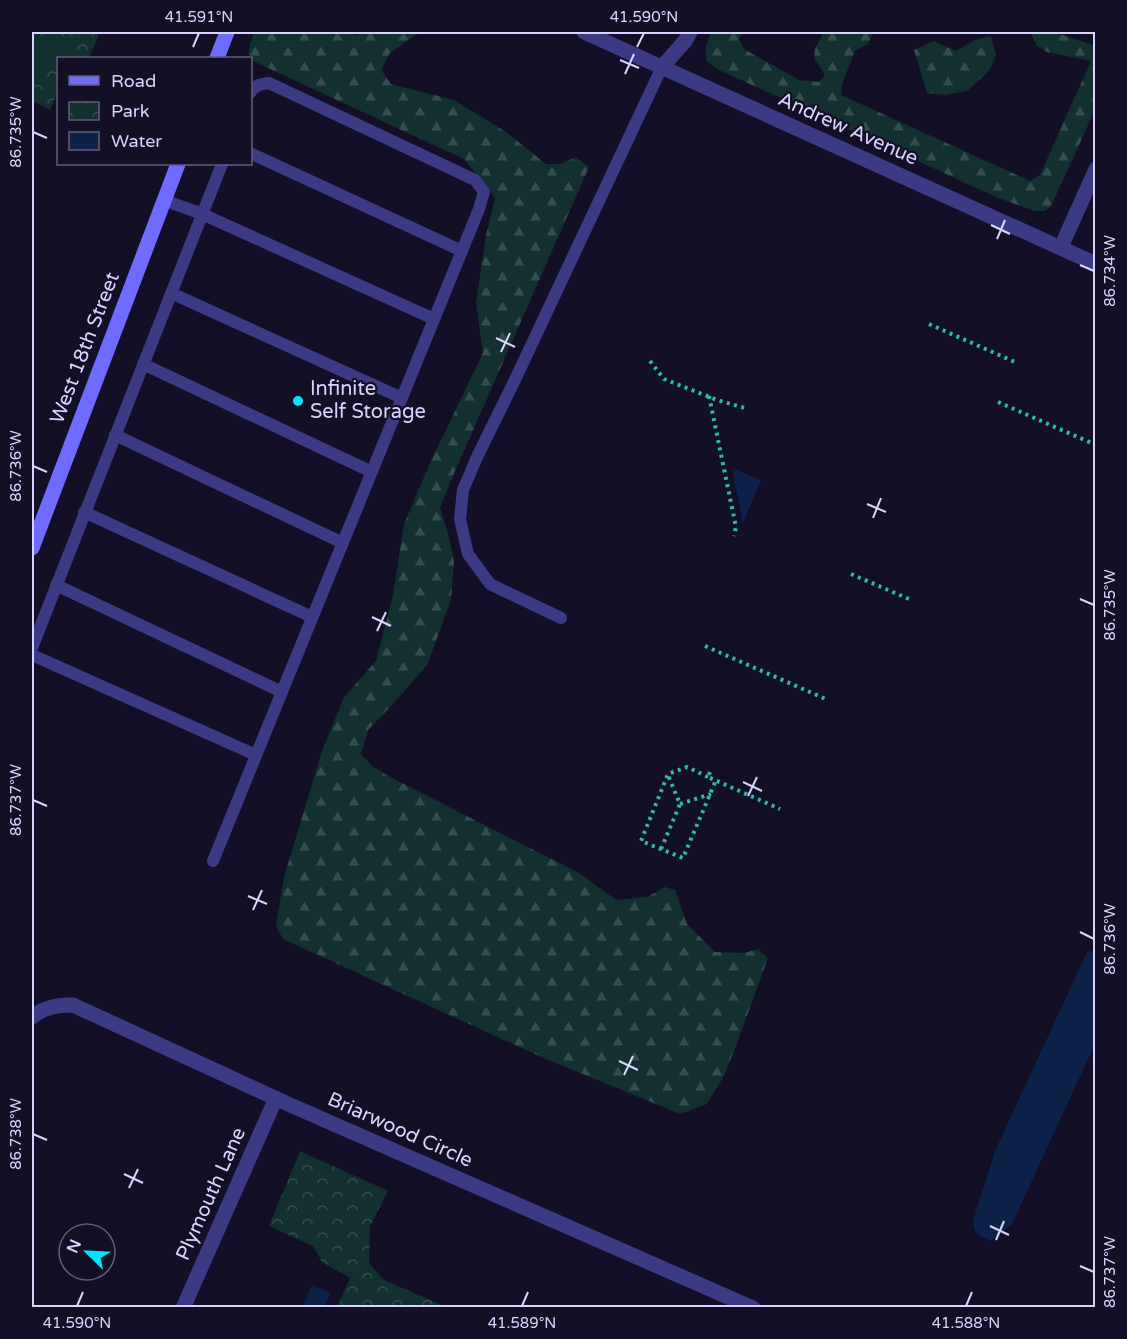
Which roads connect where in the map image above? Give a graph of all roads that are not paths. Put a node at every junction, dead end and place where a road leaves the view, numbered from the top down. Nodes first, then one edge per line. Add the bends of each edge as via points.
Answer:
1 (227, 32) edge
2 (584, 32) edge
3 (690, 32) edge
4 (217, 57) edge
5 (662, 68) junction
6 (252, 88) edge
7 (252, 154) edge
8 (178, 165) edge
9 (222, 165) edge
10 (1095, 169) edge
11 (165, 200) junction
12 (202, 213) junction
13 (1061, 247) junction
14 (462, 250) junction
15 (1095, 264) edge
16 (171, 293) junction
17 (435, 319) junction
18 (143, 364) junction
19 (402, 398) junction
20 (115, 435) junction
21 (372, 472) junction
22 (84, 512) junction
23 (343, 543) junction
24 (32, 548) edge
25 (56, 585) junction
26 (312, 617) junction
27 (561, 618) dead end
28 (32, 648) edge
29 (32, 655) edge
30 (282, 692) junction
31 (256, 755) junction
32 (213, 861) dead end
33 (32, 1017) edge
34 (276, 1098) junction
35 (183, 1308) edge
36 (753, 1308) edge

1 - 4 street
2 - 5 street, Andrew Avenue
3 - 5 street
5 - 13 street, Andrew Avenue
5 - 27 lane via 463,490 460,519 468,554 490,584
6 - 14 lane via 269,84 475,180 484,192
7 - 14 lane
8 - 11 street, West 18th Street
9 - 12 lane
10 - 13 street
11 - 12 lane
11 - 24 street, West 18th Street
12 - 16 lane
12 - 17 lane
13 - 15 street, Andrew Avenue
14 - 17 lane
16 - 18 lane
16 - 19 lane
17 - 19 lane
18 - 20 lane
18 - 21 lane
19 - 21 lane
20 - 22 lane
20 - 23 lane
21 - 23 lane
22 - 25 lane
22 - 26 lane
23 - 26 lane
25 - 28 lane
25 - 30 lane
26 - 30 lane
29 - 31 lane
30 - 31 lane
31 - 32 lane
33 - 34 street, Briarwood Circle via 56,1005 73,1005
34 - 35 street, Plymouth Lane
34 - 36 street, Briarwood Circle

